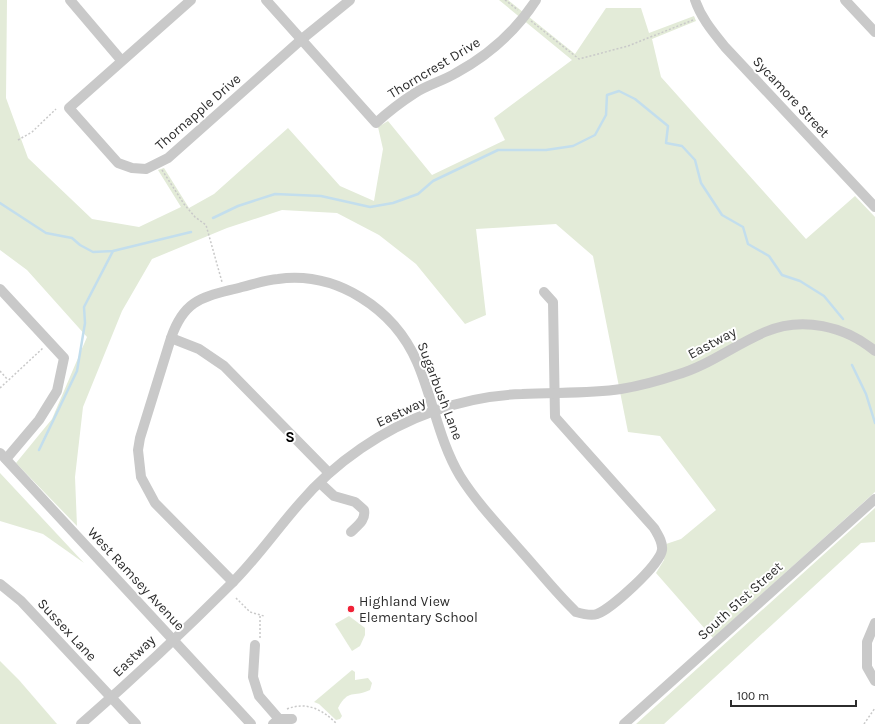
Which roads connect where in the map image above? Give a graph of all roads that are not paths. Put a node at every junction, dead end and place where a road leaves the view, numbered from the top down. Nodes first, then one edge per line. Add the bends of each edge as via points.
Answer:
1 (70, 0) edge
2 (191, 0) edge
3 (266, 0) edge
4 (350, 0) edge
5 (536, 0) edge
6 (695, 0) edge
7 (846, 0) edge
8 (875, 32) edge
9 (302, 39) junction
10 (122, 60) junction
11 (875, 207) edge
12 (0, 289) edge
13 (544, 292) dead end
14 (171, 338) junction
15 (875, 351) edge
16 (554, 393) junction
17 (434, 411) junction
18 (3, 456) edge
19 (329, 473) junction
20 (320, 483) junction
21 (875, 499) edge
22 (351, 532) dead end
23 (233, 582) junction
24 (0, 584) edge
25 (875, 623) edge
26 (173, 639) junction
27 (255, 645) dead end
28 (875, 681) edge
29 (112, 698) junction
30 (292, 719) dead end
31 (276, 720) edge
32 (81, 724) edge
33 (136, 724) edge
34 (251, 724) edge
35 (624, 724) edge

1 - 10 street
2 - 10 street, Thornapple Drive
3 - 9 street
4 - 9 street, Thornapple Drive
5 - 9 street, Thorncrest Drive via 526,16 488,53 455,74 416,92 376,122
6 - 11 street, Sycamore Street via 710,29 725,47
7 - 8 street
9 - 10 street, Thornapple Drive via 168,158 146,169 118,163 69,108
12 - 18 street via 64,358 57,391 39,420
13 - 16 street, Sugarbush Lane via 553,302
14 - 17 street, Sugarbush Lane via 177,321 199,300 279,278 333,285 363,298 382,312 397,330 417,363
14 - 19 street via 199,349 224,366
14 - 23 street, Sugarbush Lane via 140,438 138,450 141,477 156,503
15 - 16 street, Eastway via 854,337 823,326 791,325 766,331 706,364 650,383 622,389
16 - 17 street, Eastway via 481,398
16 - 17 street, Sugarbush Lane via 556,417 560,423 661,539 659,560 607,610 596,615 576,612 474,496 459,475
17 - 19 street, Eastway via 374,440
18 - 26 street, West Ramsey Avenue
19 - 20 street, Eastway
20 - 22 street via 334,496 355,502 364,510 362,522
20 - 23 street, Eastway via 300,502 256,558
21 - 35 street, South 51st Street
23 - 26 street, Eastway
24 - 29 street, Sussex Lane via 21,601
25 - 28 street via 867,642 867,667
26 - 29 street, Eastway
26 - 34 street, West Ramsey Avenue
27 - 31 street via 256,689 260,699
29 - 32 street, Eastway
29 - 33 street, Sussex Lane
30 - 31 street

